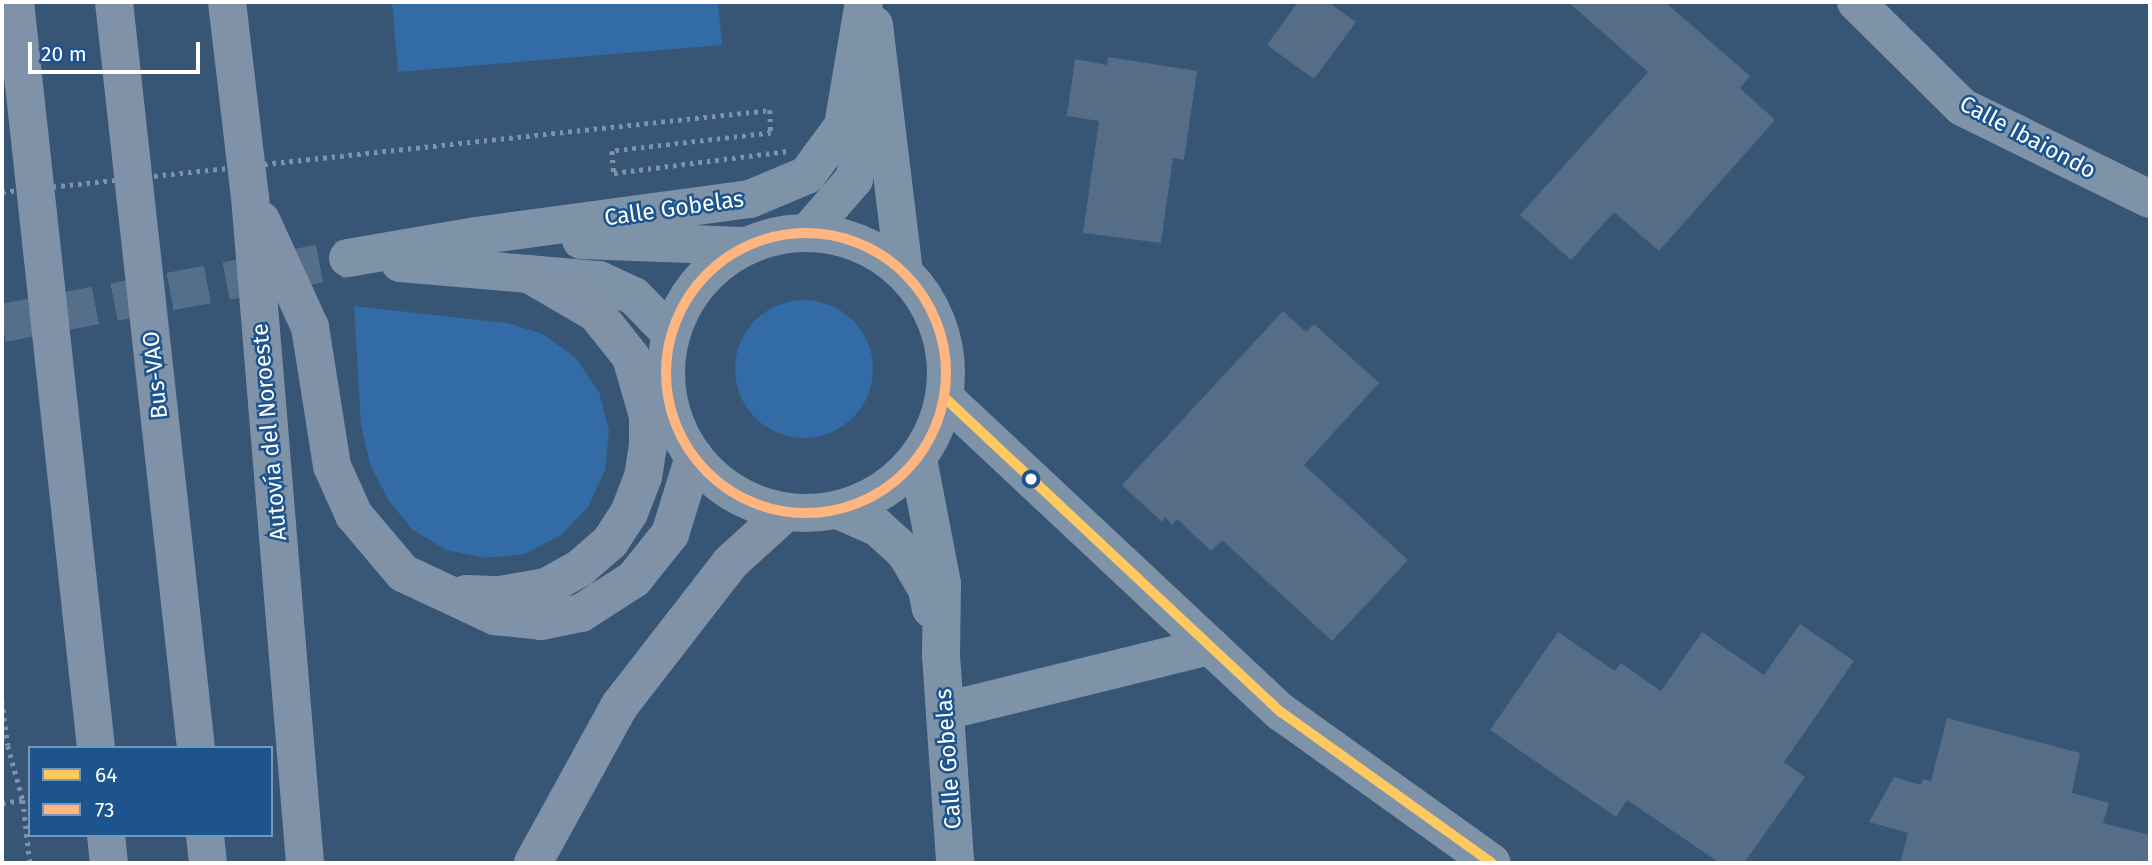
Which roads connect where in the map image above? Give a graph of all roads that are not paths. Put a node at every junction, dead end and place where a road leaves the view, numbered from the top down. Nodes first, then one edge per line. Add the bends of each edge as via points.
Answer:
1 (15, 2) edge
2 (114, 2) edge
3 (227, 2) edge
4 (864, 2) edge
5 (872, 2) edge
6 (1856, 2) edge
7 (879, 77) junction
8 (250, 197) junction
9 (2150, 199) edge
10 (808, 232) junction
11 (476, 236) junction
12 (743, 246) junction
13 (904, 272) junction
14 (529, 274) junction
15 (671, 334) junction
16 (945, 398) junction
17 (694, 457) junction
18 (918, 459) junction
19 (838, 510) junction
20 (786, 512) junction
21 (450, 594) junction
22 (1210, 646) junction
23 (941, 656) junction
24 (945, 711) junction
25 (96, 746) edge
26 (196, 746) edge
27 (106, 837) edge
28 (205, 837) edge
29 (109, 863) edge
30 (208, 863) edge
31 (305, 863) edge
32 (533, 863) edge
33 (954, 863) edge
34 (1492, 863) edge

1 - 25 highway
2 - 26 highway, Bus-VAO
3 - 8 highway, Autovía del Noroeste
4 - 11 street, Calle Gobelas via 843,126 807,175 750,199
5 - 7 street
6 - 9 street, Calle Ibaiondo via 1962,107
7 - 10 street via 854,179
7 - 13 street
8 - 21 highway via 310,327 332,466 354,515 403,573
8 - 31 highway, Autovía del Noroeste
10 - 12 street via 775,235
10 - 13 street via 844,237 876,251
11 - 12 street, Calle Gobelas
11 - 14 street, Calle Gobelas via 348,258
12 - 15 street via 711,269 686,298
13 - 16 street via 932,309 945,352
14 - 15 street, Calle Gobelas via 599,280 616,286 634,296
14 - 21 highway via 596,313 631,357 648,416 643,477 629,513 610,542 580,568 546,587 500,595
15 - 17 street via 666,377 673,419
16 - 18 street via 935,430
16 - 22 street
17 - 20 street via 719,483 750,502
17 - 21 highway via 670,534 634,579 581,614 541,621 495,616
18 - 19 street via 882,491
18 - 23 street, Calle Gobelas via 942,584
19 - 20 street
19 - 23 street, Calle Gobelas via 877,527 905,552 927,589
20 - 32 highway via 730,563 620,705
22 - 24 street
22 - 34 street via 1281,712
23 - 24 street, Calle Gobelas
24 - 33 street, Calle Gobelas
27 - 29 highway
28 - 30 highway

